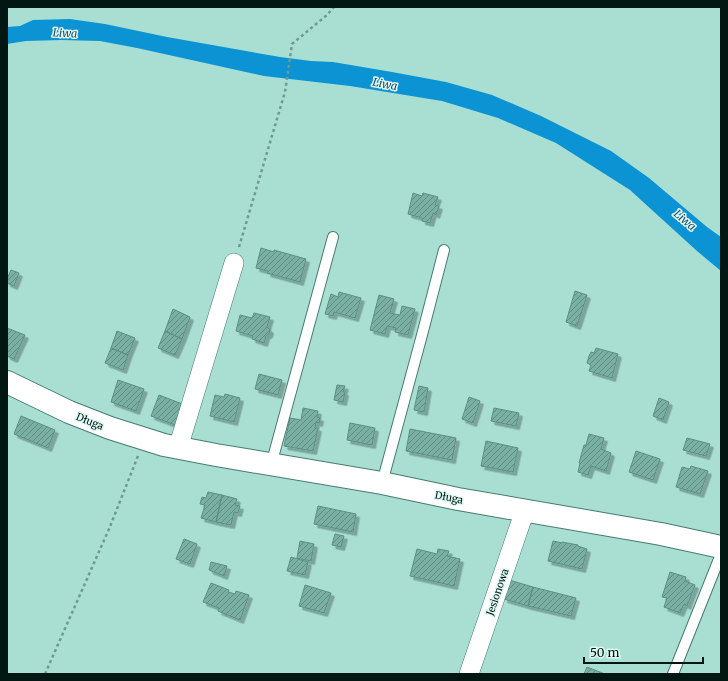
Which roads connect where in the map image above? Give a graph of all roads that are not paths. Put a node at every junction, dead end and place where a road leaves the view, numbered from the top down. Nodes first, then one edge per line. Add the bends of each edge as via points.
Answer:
1 (333, 237) dead end
2 (444, 250) dead end
3 (234, 263) road end
4 (7, 382) edge
5 (178, 448) junction
6 (271, 465) junction
7 (382, 483) junction
8 (525, 510) junction
9 (721, 547) edge
10 (721, 554) edge
11 (469, 674) edge
12 (673, 674) edge

1 - 6 lane
2 - 7 lane
3 - 5 street
4 - 5 street, Długa via 69,412 110,428
5 - 6 street, Długa
6 - 7 street, Długa
7 - 8 street, Długa
8 - 9 street, Długa
8 - 11 street, Jesionowa
10 - 12 lane

